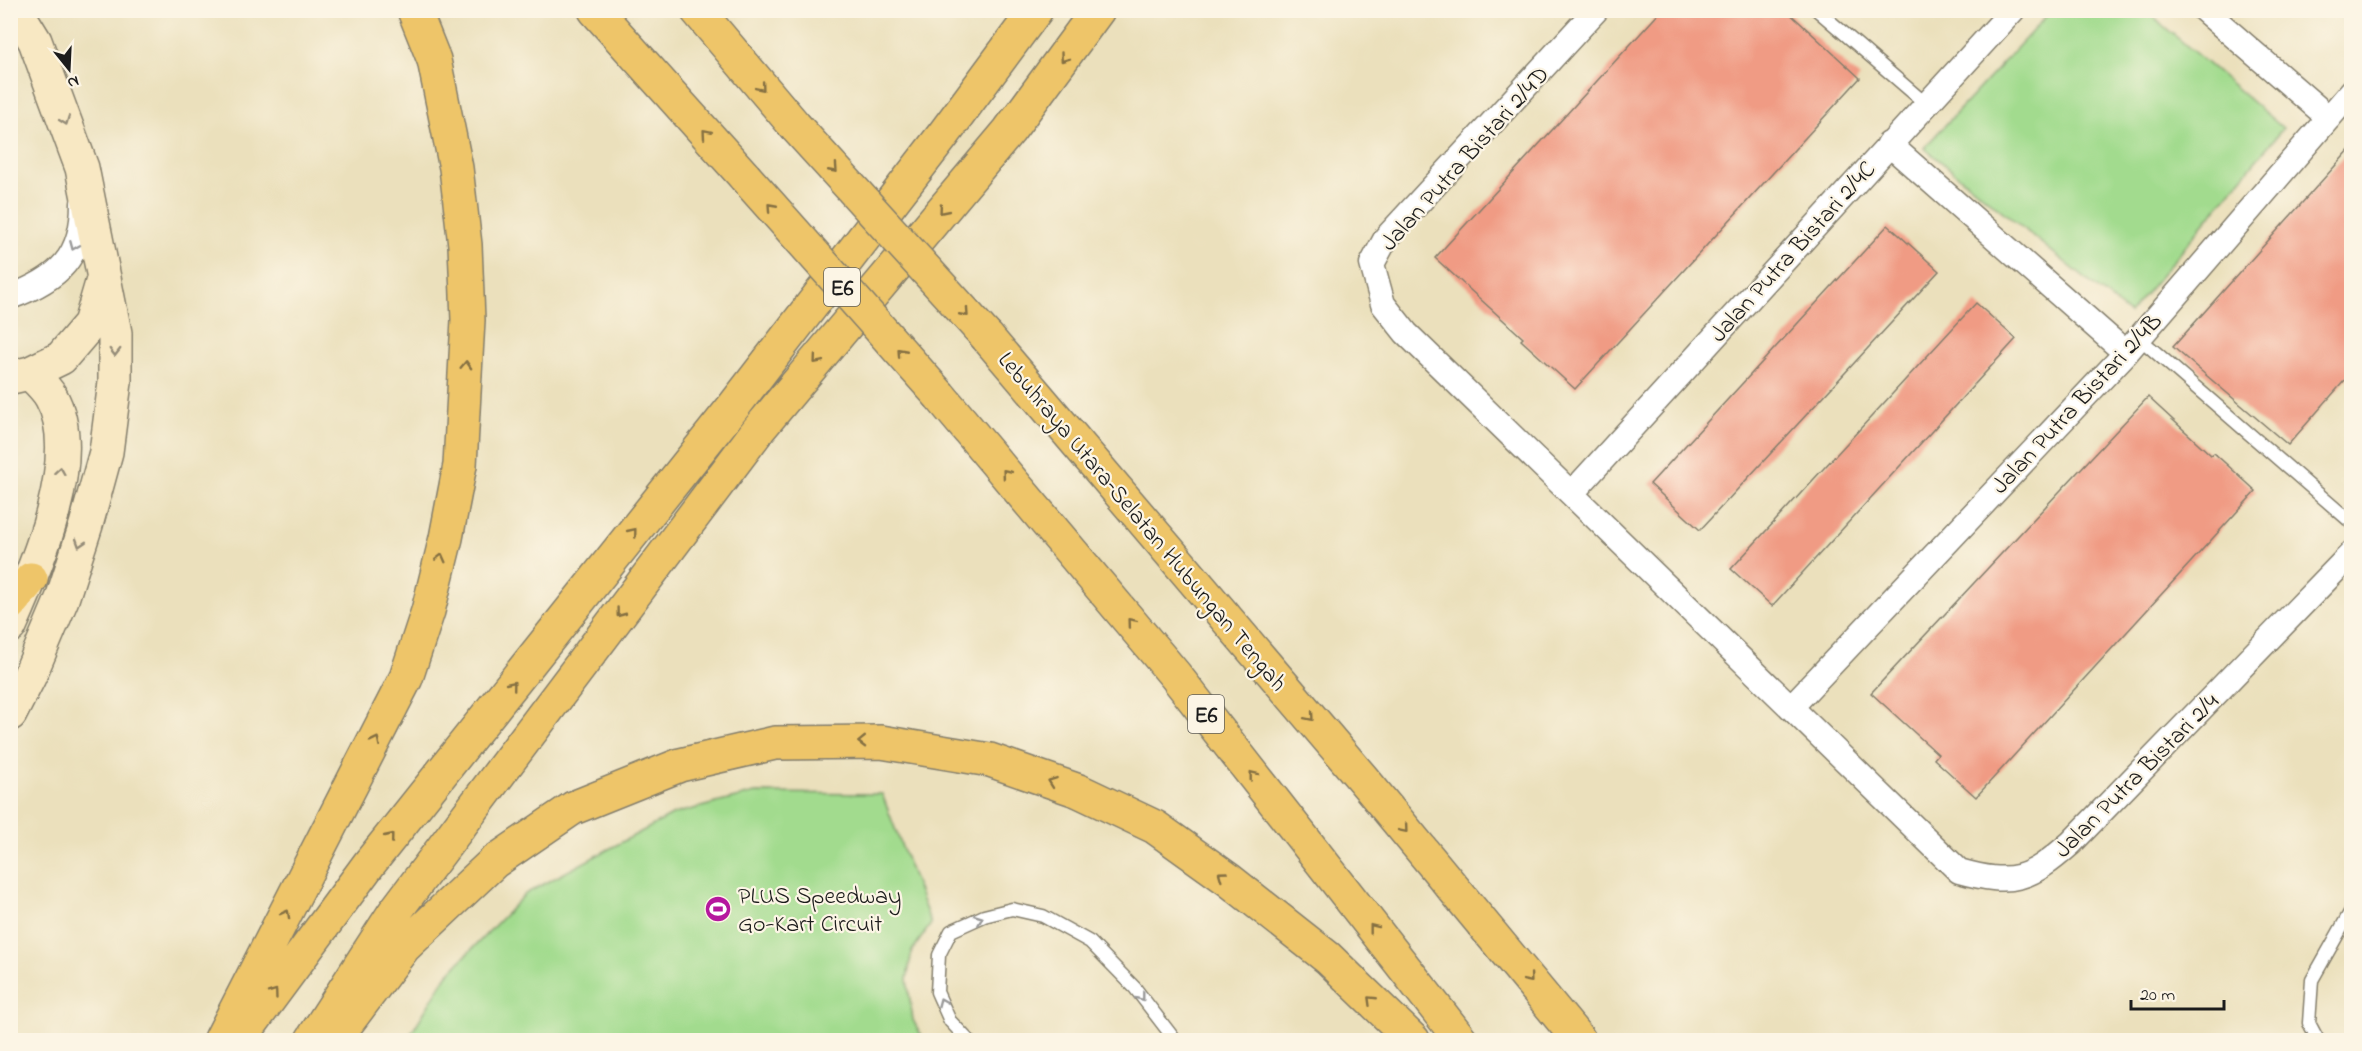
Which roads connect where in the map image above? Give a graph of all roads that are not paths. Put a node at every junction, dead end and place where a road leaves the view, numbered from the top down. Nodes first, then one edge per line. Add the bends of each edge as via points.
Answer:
1 (16, 10) edge
2 (414, 10) edge
3 (595, 10) edge
4 (697, 10) edge
5 (709, 10) edge
6 (1036, 10) edge
7 (1098, 10) edge
8 (1596, 10) edge
9 (1817, 10) edge
10 (2013, 10) edge
11 (2204, 10) edge
12 (2231, 18) edge
13 (728, 47) junction
14 (2352, 91) edge
15 (1926, 104) junction
16 (2329, 118) junction
17 (1889, 144) junction
18 (82, 168) junction
19 (104, 276) junction
20 (10, 297) edge
21 (2132, 345) junction
22 (20, 375) edge
23 (1572, 493) junction
24 (2352, 523) edge
25 (2352, 553) edge
26 (31, 579) junction
27 (10, 604) edge
28 (10, 626) edge
29 (1791, 706) junction
30 (10, 714) edge
31 (2352, 909) edge
32 (220, 1041) edge
33 (239, 1041) edge
34 (312, 1041) edge
35 (334, 1041) edge
36 (968, 1041) edge
37 (1175, 1041) edge
38 (1413, 1041) edge
39 (1461, 1041) edge
40 (1579, 1041) edge
41 (2318, 1041) edge

1 -> 18 street via 35,41
32 -> 2 highway via 406,678 428,611 458,475 468,320 465,245 456,168 434,60
39 -> 3 highway, E6, bridge via 1175,675 940,396
4 - 13 highway, Lebuhraya Utara–Selatan Hubungan Tengah
5 - 13 highway
33 -> 6 highway via 369,864 734,406
7 -> 34 highway via 1009,131 759,429 394,913
8 - 23 street, Jalan Putra Bistari 2/4D via 1386,238 1372,264 1383,304 1406,333
9 - 15 lane
10 - 15 street, Jalan Putra Bistari 2/4C
11 - 12 street
12 - 16 street
13 -> 40 highway, Lebuhraya Utara–Selatan Hubungan Tengah, bridge via 987,337 1367,784
14 - 16 street, Jalan Putra Bistari 2/4B
15 - 17 street, Jalan Putra Bistari 2/4C
16 - 21 street, Jalan Putra Bistari 2/4B
17 - 21 street
17 - 23 street, Jalan Putra Bistari 2/4C
18 - 19 street
18 -> 20 street via 82,226 66,265 33,289
19 - 22 street via 90,324 61,358
19 -> 30 street via 115,333 115,382 106,452 62,598
21 - 24 lane
21 - 29 street, Jalan Putra Bistari 2/4B
26 -> 22 street via 54,509 62,440 51,397
23 - 29 street, Jalan Putra Bistari 2/4D
25 - 29 street, Jalan Putra Bistari 2/4 via 2071,843 2049,863 2014,878 1989,879 1959,871
26 - 27 highway
26 - 28 street
31 - 41 lane via 2312,980 2309,1023
38 -> 35 highway via 1328,958 1155,826 1079,791 990,760 881,742 775,743 680,765 573,808 494,862 404,947
36 -> 37 lane via 950,1021 937,992 939,956 951,931 1012,909 1043,916 1090,942 1135,988

